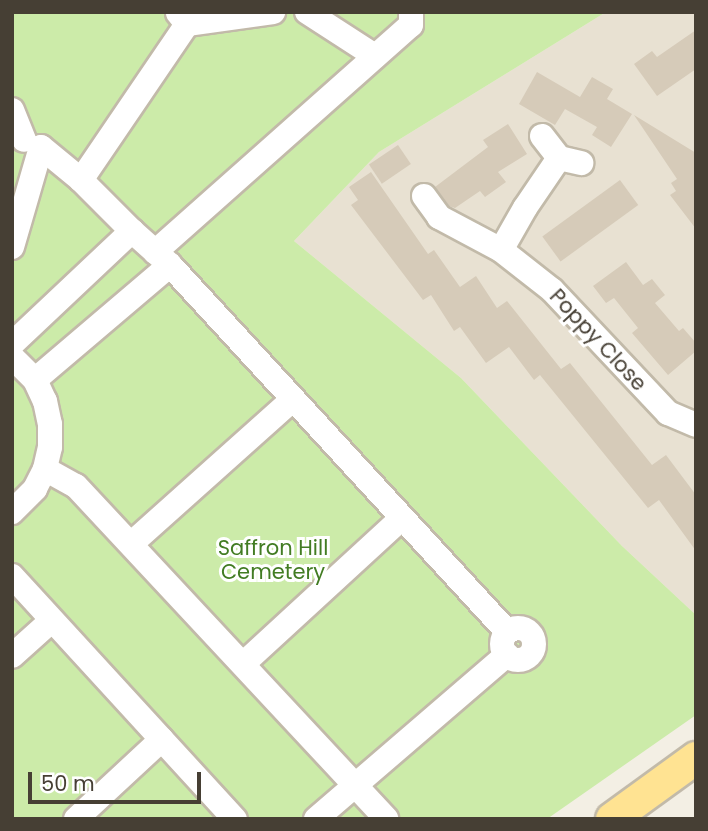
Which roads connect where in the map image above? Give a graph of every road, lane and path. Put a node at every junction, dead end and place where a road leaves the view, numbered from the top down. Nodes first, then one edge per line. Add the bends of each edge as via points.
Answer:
1 (273, 12) edge
2 (307, 12) edge
3 (411, 12) edge
4 (182, 18) edge
5 (375, 56) junction
6 (12, 110) edge
7 (542, 136) dead end
8 (24, 140) dead end
9 (81, 180) junction
10 (424, 196) dead end
11 (132, 231) junction
12 (12, 247) edge
13 (501, 250) junction
14 (162, 258) junction
15 (12, 344) edge
16 (12, 357) edge
17 (35, 380) junction
18 (292, 400) junction
19 (696, 425) edge
20 (45, 469) junction
21 (12, 512) edge
22 (402, 518) junction
23 (131, 544) junction
24 (12, 576) edge
25 (51, 621) junction
26 (12, 656) edge
27 (243, 664) junction
28 (162, 740) junction
29 (696, 758) edge
30 (356, 784) junction
31 (76, 819) edge
32 (235, 819) edge
33 (316, 819) edge
34 (386, 819) edge
35 (612, 819) edge

1 - 4 street
2 - 5 street
3 - 5 street via 411,25
4 - 9 street
5 - 14 street
6 - 8 street
7 - 13 street via 570,161 525,208
9 - 11 street
9 - 12 street via 41,147
10 - 13 street, Poppy Close via 439,217
11 - 14 street
11 - 15 street
13 - 19 street, Poppy Close via 552,290 668,413
14 - 17 street
14 - 18 street
16 - 17 street
17 - 20 street via 50,424
18 - 22 street
18 - 23 street
20 - 21 street via 35,489
20 - 23 street via 76,486
22 - 27 street
22 - 30 street via 507,644
23 - 27 street
24 - 25 street
25 - 26 street
25 - 28 street
27 - 30 street
28 - 31 street
28 - 32 street
29 - 35 main road
30 - 33 street
30 - 34 street

